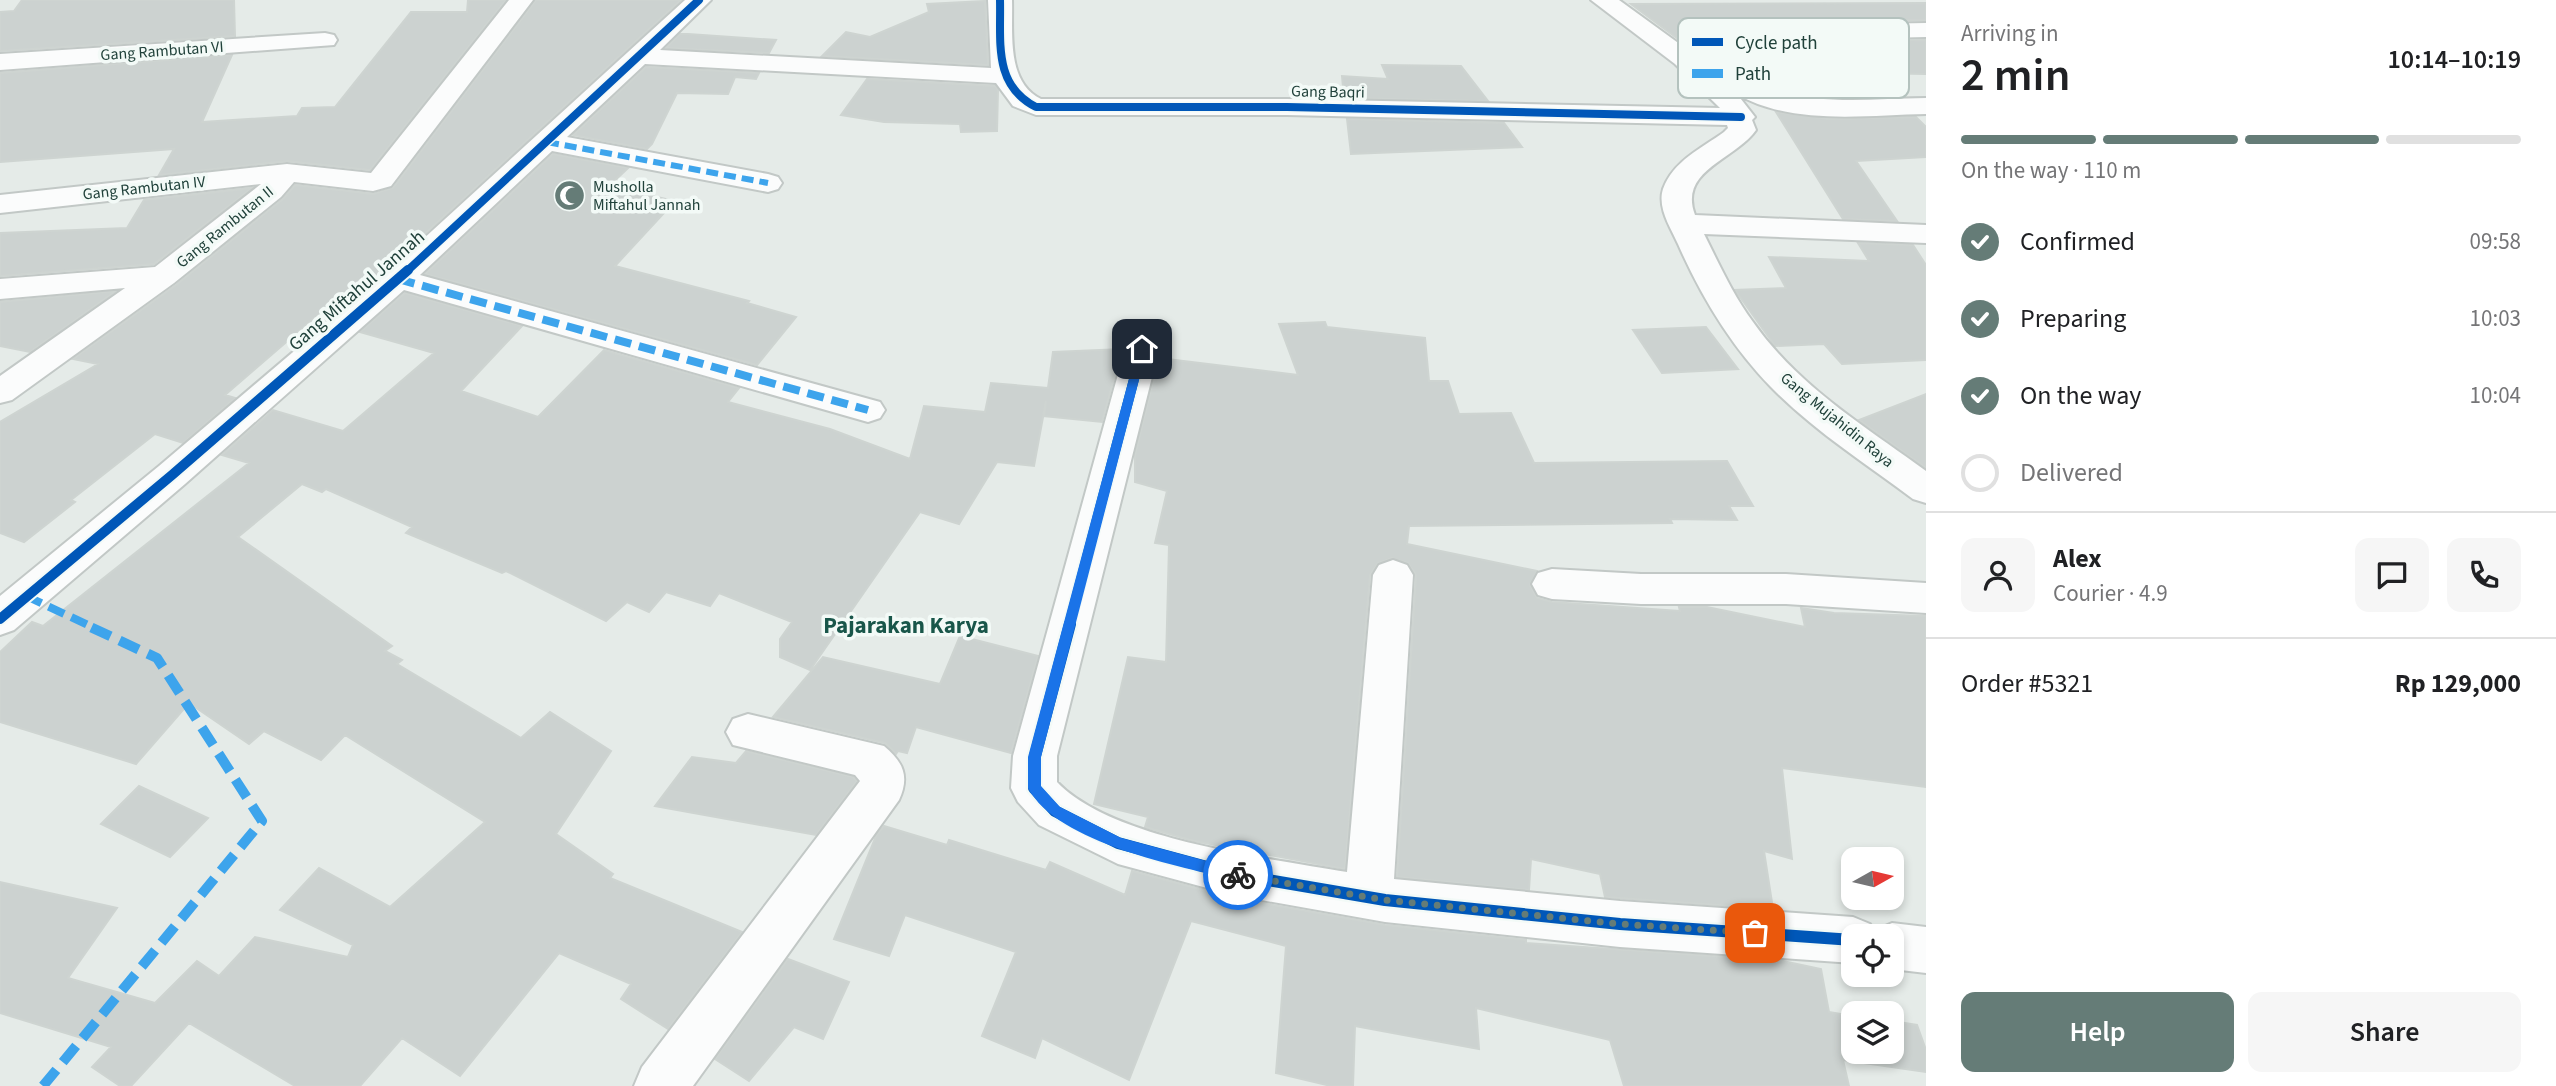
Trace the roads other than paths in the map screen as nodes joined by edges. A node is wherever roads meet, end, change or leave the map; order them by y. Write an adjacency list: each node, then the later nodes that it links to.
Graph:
1 (521, 0): 15 (street, Gang Rambutan II)
2 (699, 0): 7 (street, Gang Miftahul Jannah)
3 (1000, 0): 9 (street)
4 (1602, 0): 6 (street)
5 (325, 40): 8 (street, Gang Rambutan VI)
6 (1678, 55)
7 (638, 56): 9 (street); 14 (street, Gang Miftahul Jannah)
8 (0, 62)
9 (1004, 76): 13 (street, Gang Baqri)
10 (1727, 98): 13 (street)
11 (1768, 98): 12 (street)
12 (1926, 106)
13 (1741, 117): 18 (street, Gang Mujahidin Raya)
14 (547, 142): 16 (street); 21 (street, Gang Miftahul Jannah)
15 (288, 173): 17 (street, Gang Rambutan IV); 20 (street, Gang Rambutan II)
16 (768, 183)
17 (0, 204)
18 (1685, 225): 19 (street); 26 (street, Gang Mujahidin Raya)
19 (1926, 234)
20 (163, 276): 22 (street); 24 (street, Gang Rambutan II)
21 (398, 279): 25 (street); 30 (street, Gang Miftahul Jannah)
22 (0, 289)
23 (1142, 349): 32 (street)
24 (0, 392)
25 (868, 410)
26 (1926, 490)
27 (1392, 575): 32 (street)
28 (1552, 584): 29 (street)
29 (1926, 598)
30 (9, 600)
31 (748, 732): 36 (street)
32 (1369, 897): 33 (street)
33 (1841, 939)
34 (1904, 947): 35 (street)
35 (1926, 950)
36 (661, 1086)

